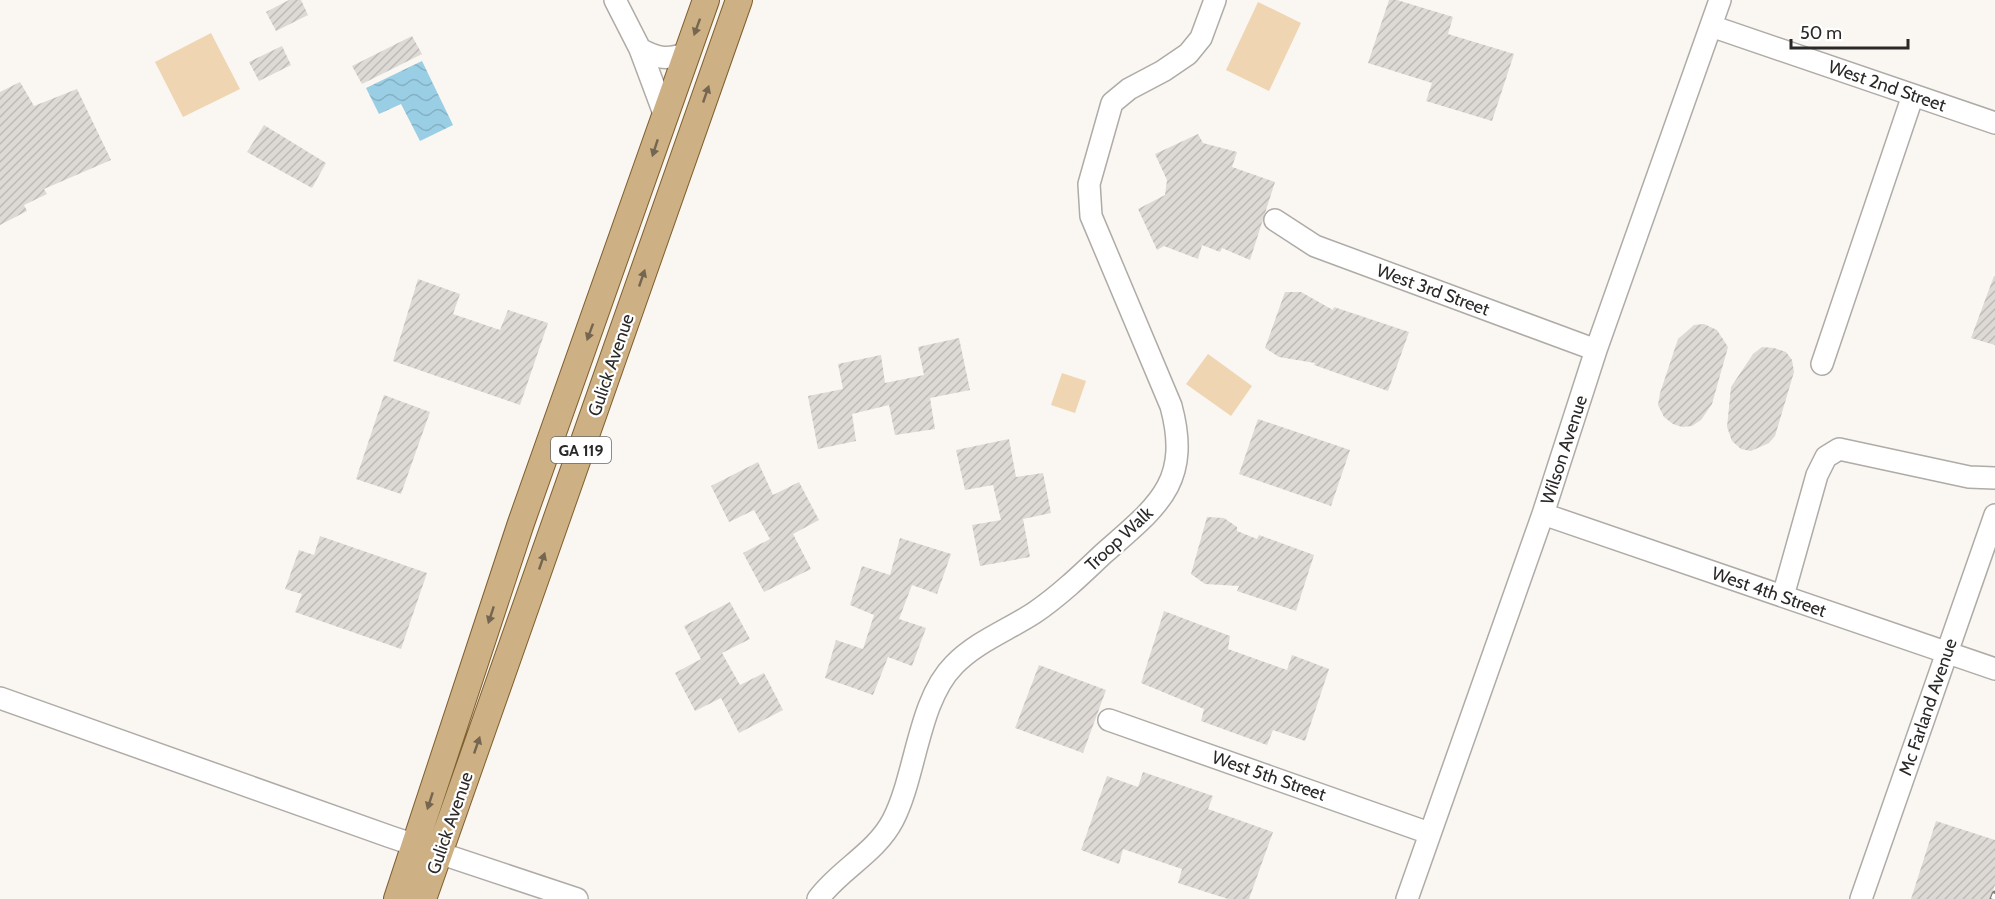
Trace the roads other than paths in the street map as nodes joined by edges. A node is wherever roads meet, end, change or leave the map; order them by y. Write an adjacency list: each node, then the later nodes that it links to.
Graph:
1 (615, 0): 7 (street)
2 (706, 0): 8 (main road, Gulick Avenue / GA 119, one-way to 8)
3 (739, 0): 24 (main road, Gulick Avenue / GA 119, one-way to 3)
4 (1215, 0): 28 (street, Troop Walk)
5 (1720, 0): 6 (street, Wilson Avenue)
6 (1711, 26): 9 (street, West 2nd Street); 13 (street, Wilson Avenue)
7 (640, 49): 8 (street); 10 (street)
8 (687, 53): 10 (main road, Gulick Avenue / GA 119)
9 (1913, 95): 11 (street, West 2nd Street); 14 (street)
10 (665, 116): 24 (main road, Gulick Avenue / GA 119, one-way to 24)
11 (1995, 123)
12 (1275, 220): 13 (street, West 3rd Street)
13 (1596, 350): 16 (street, Wilson Avenue)
14 (1822, 364)
15 (1995, 478): 18 (street)
16 (1543, 514): 18 (street, West 4th Street); 23 (street, Wilson Avenue)
17 (1995, 515): 19 (street, Mc Farland Avenue)
18 (1783, 596): 19 (street, West 4th Street)
19 (1946, 653): 20 (street, West 4th Street); 30 (street, Mc Farland Avenue)
20 (1995, 669)
21 (0, 698): 24 (street)
22 (1109, 720): 23 (street, West 5th Street)
23 (1429, 833): 29 (street, Wilson Avenue)
24 (428, 848): 25 (main road, Gulick Avenue / GA 119); 26 (main road, Gulick Avenue / GA 119); 27 (street)
25 (397, 899)
26 (423, 899)
27 (577, 899)
28 (818, 899)
29 (1407, 899)
30 (1862, 899)

